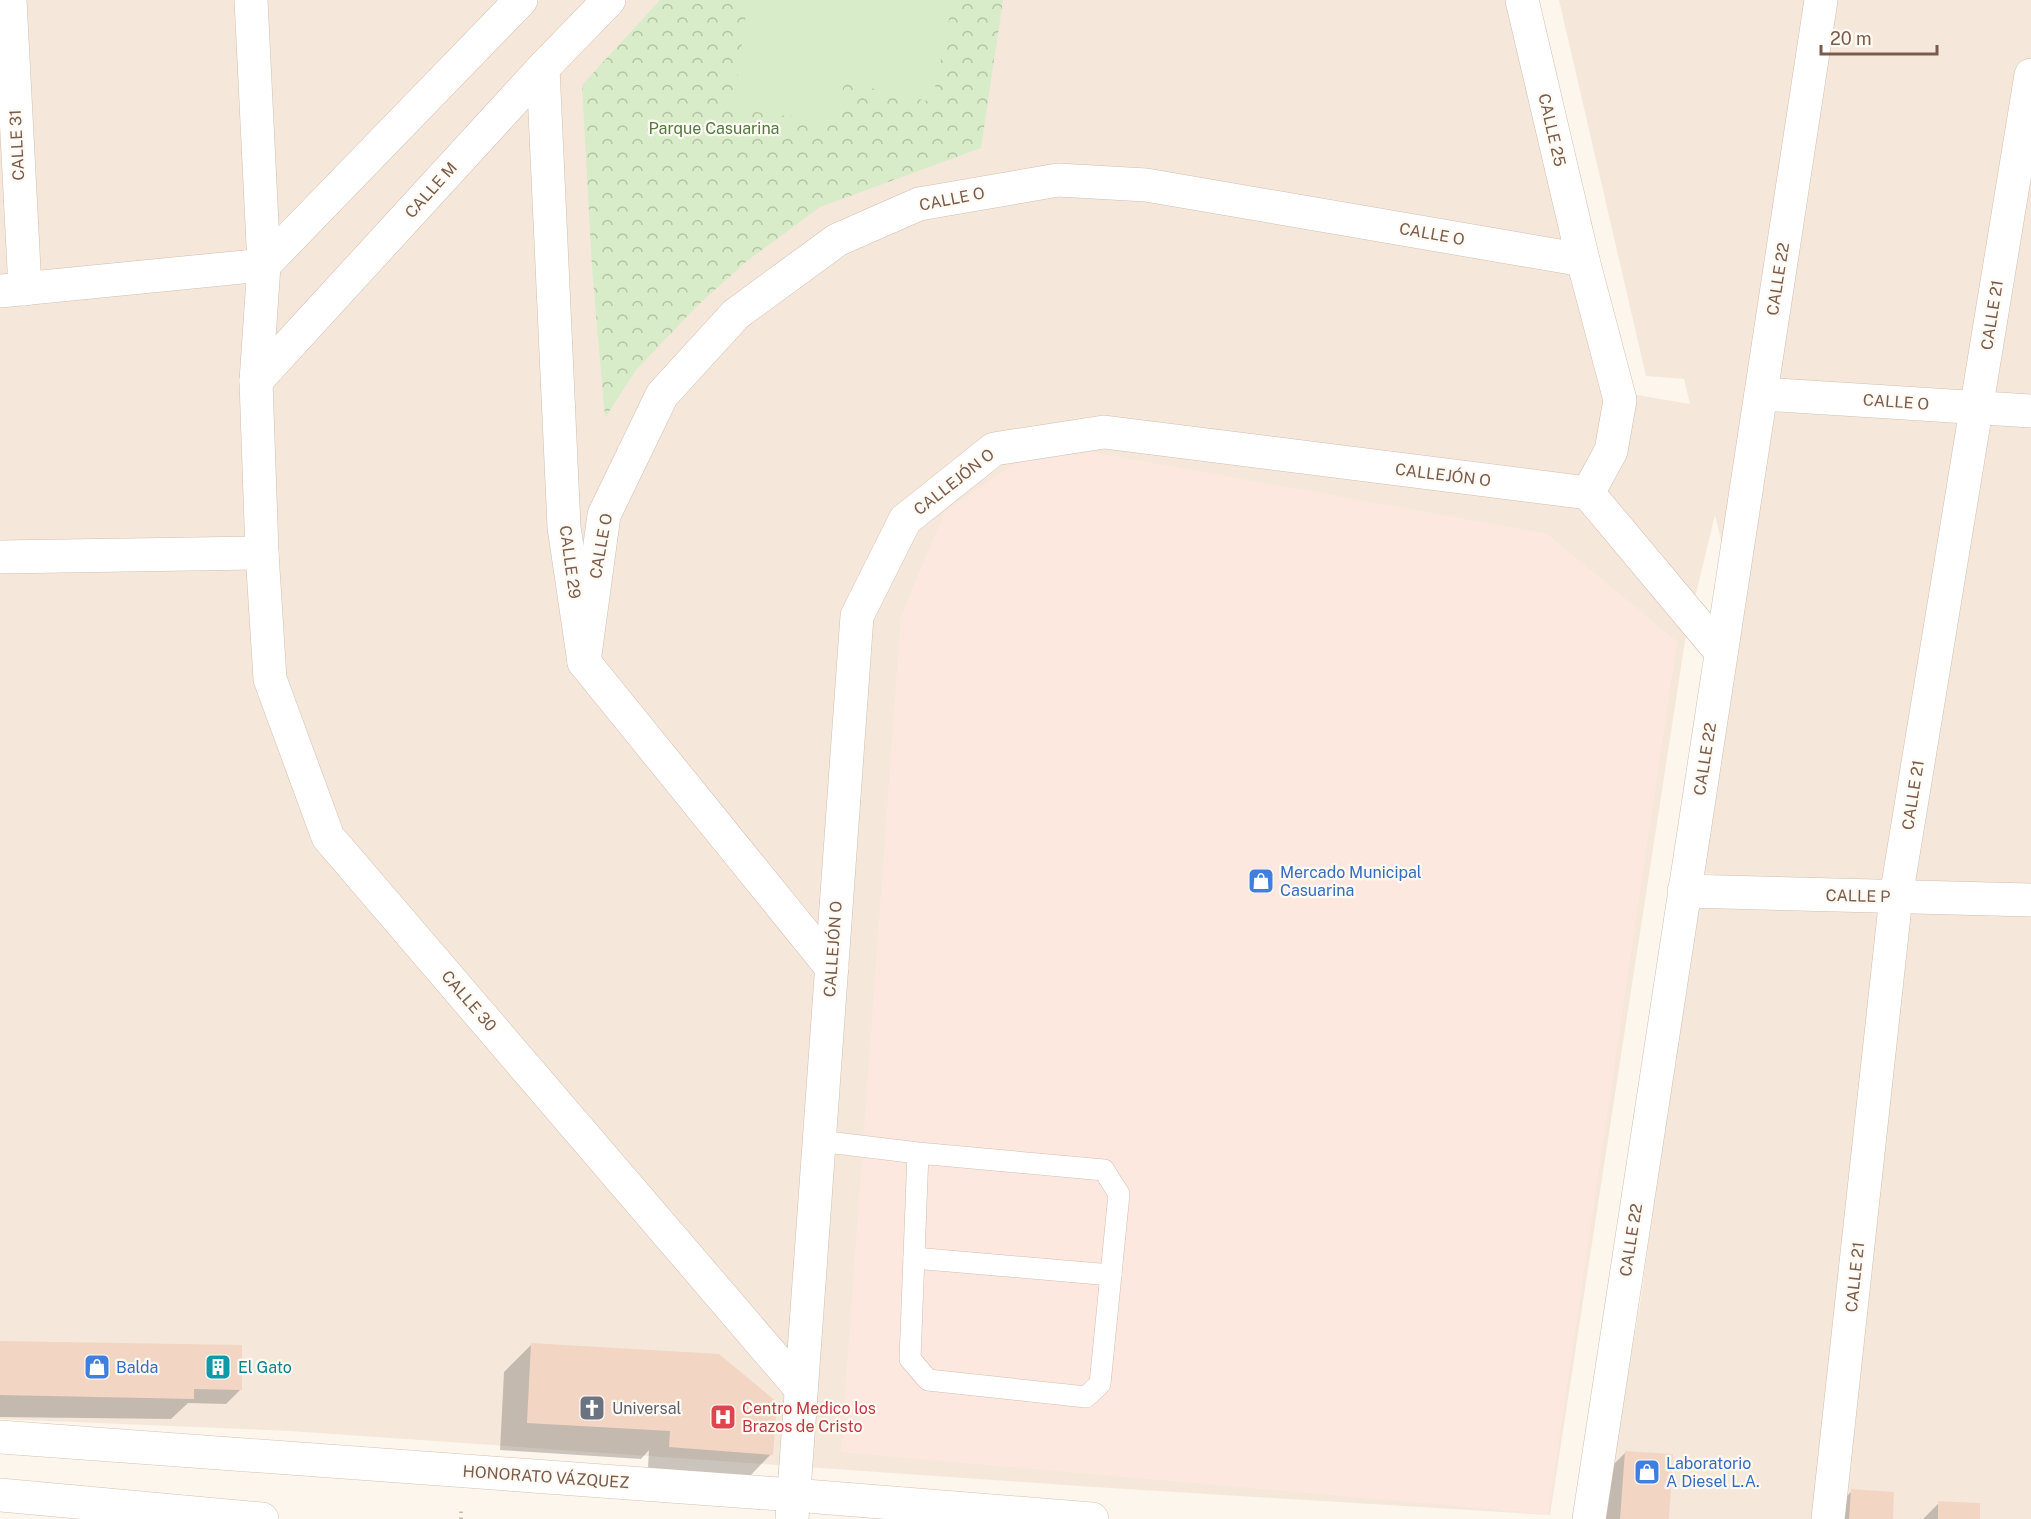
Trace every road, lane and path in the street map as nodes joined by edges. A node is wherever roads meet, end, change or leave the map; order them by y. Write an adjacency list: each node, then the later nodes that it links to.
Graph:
1 (10, 0): 11 (street, CALLE 31)
2 (251, 0): 10 (street, CALLE 30)
3 (521, 0): 10 (street)
4 (609, 0): 7 (street, CALLE M)
5 (1821, 0): 13 (street, CALLE 22)
6 (1518, 1): 9 (street, CALLE 25)
7 (543, 68): 12 (street, CALLE M); 20 (street, CALLE 29)
8 (2031, 75): 14 (street, CALLE 21)
9 (1583, 260): 16 (street); 20 (street, CALLE O)
10 (264, 265): 11 (street); 12 (street, CALLE 30)
11 (12, 290)
12 (256, 381): 17 (street, CALLE 30)
13 (1761, 394): 14 (street, CALLE O); 19 (street, CALLE 22)
14 (1977, 408): 15 (street, CALLE O); 22 (street, CALLE 21)
15 (2031, 411)
16 (1588, 493): 19 (street); 24 (street, CALLEJÓN O)
17 (262, 553): 18 (street); 29 (street, CALLE 30)
18 (0, 557)
19 (1721, 652): 21 (street, CALLE 22)
20 (584, 662): 24 (street)
21 (1684, 891): 22 (street, CALLE P); 36 (street, CALLE 22)
22 (1896, 897): 23 (street, CALLE P); 37 (street, CALLE 21)
23 (2031, 900)
24 (832, 968): 25 (street, CALLEJÓN O)
25 (819, 1141): 26 (lane); 29 (street, CALLEJÓN O)
26 (918, 1153): 27 (lane); 28 (lane)
27 (914, 1258): 28 (lane); 28 (lane)
28 (1111, 1275)
29 (801, 1389): 32 (street, CALLEJÓN O)
30 (0, 1437): 32 (street, HONORATO VÁZQUEZ)
31 (0, 1496): 33 (street)
32 (793, 1507): 35 (street, HONORATO VÁZQUEZ)
33 (200, 1516): 34 (street)
34 (262, 1519)
35 (1092, 1519)
36 (1589, 1519)
37 (1828, 1519)

